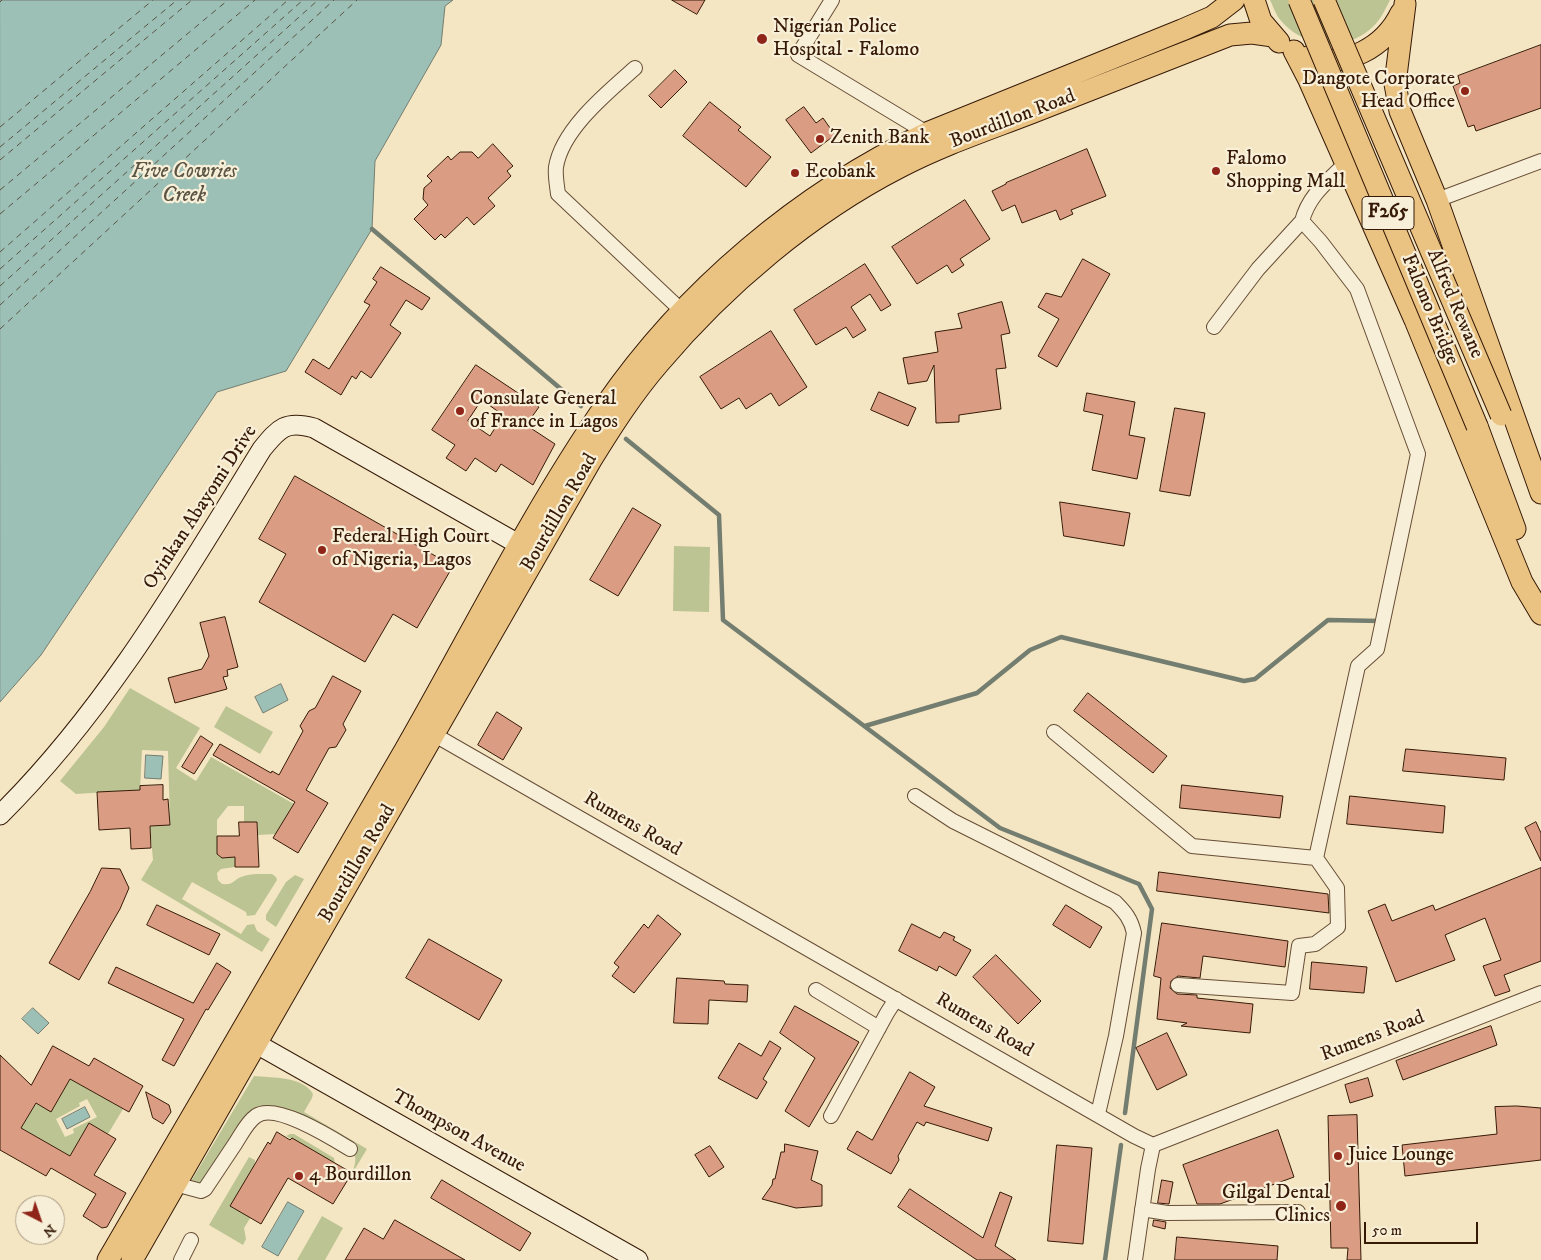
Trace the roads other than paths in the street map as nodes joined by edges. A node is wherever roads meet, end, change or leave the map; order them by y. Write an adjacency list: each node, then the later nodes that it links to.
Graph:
1 (832, 0): 10 (street)
2 (1234, 0): 10 (main road, Bourdillon Road)
3 (1254, 0): 7 (main road)
4 (1299, 0): 20 (main road, Falomo Bridge / F265, bridge)
5 (1324, 0): 18 (main road, Alfred Rewane / F265, bridge)
6 (1406, 2): 8 (main road); 13 (main road)
7 (1273, 36): 8 (main road); 10 (main road, Bourdillon Road)
8 (1294, 51): 12 (main road)
9 (635, 68): 15 (street)
10 (931, 142): 15 (main road, Bourdillon Road); 19 (main road, Bourdillon Road)
11 (1541, 161): 13 (street)
12 (1345, 164): 14 (street); 21 (main road)
13 (1437, 200): 17 (main road)
14 (1302, 222): 16 (street); 26 (street)
15 (682, 311): 19 (main road, Bourdillon Road)
16 (1214, 327)
17 (1541, 492)
18 (1541, 511)
19 (528, 548): 23 (main road, Bourdillon Road); 25 (street, Oyinkan Abayomi Drive); 41 (main road, Bourdillon Road)
20 (1541, 600)
21 (1541, 614)
22 (1054, 732): 26 (street)
23 (433, 734): 30 (street, Rumens Road); 32 (main road, Bourdillon Road)
24 (915, 796): 33 (street)
25 (0, 815)
26 (1316, 858): 27 (street)
27 (1178, 985)
28 (816, 990): 31 (street)
29 (1541, 993): 35 (street, Rumens Road)
30 (896, 999): 31 (street); 33 (street, Rumens Road)
31 (879, 1028): 34 (street)
32 (255, 1044): 37 (main road, Bourdillon Road); 44 (street, Thompson Avenue)
33 (1098, 1114): 35 (street, Rumens Road)
34 (831, 1116)
35 (1153, 1145): 38 (street)
36 (350, 1149): 37 (street)
37 (175, 1184): 42 (main road, Bourdillon Road)
38 (1142, 1209): 39 (street); 45 (street)
39 (1298, 1212)
40 (191, 1240): 43 (street)
41 (108, 1260)
42 (132, 1260)
43 (181, 1260)
44 (638, 1260)
45 (1135, 1260)

